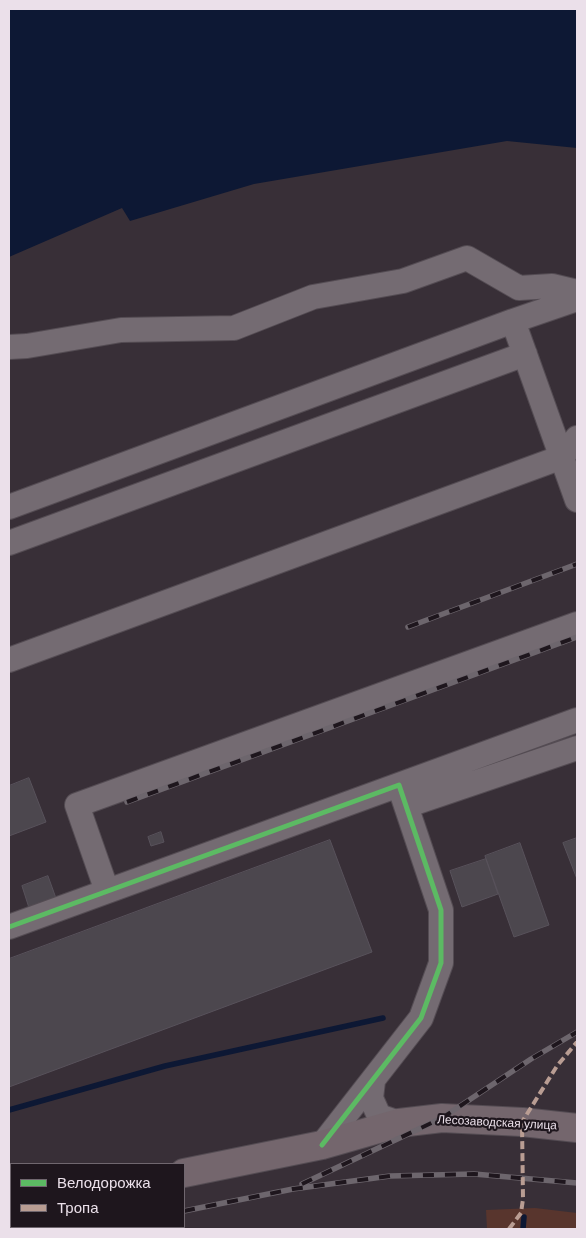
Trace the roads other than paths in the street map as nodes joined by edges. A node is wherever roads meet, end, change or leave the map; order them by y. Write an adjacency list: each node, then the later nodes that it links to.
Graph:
1 (577, 292): 4 (street)
2 (577, 298): 3 (street)
3 (513, 320): 5 (street); 9 (street)
4 (9, 347)
5 (525, 354): 7 (street); 10 (street)
6 (577, 438): 7 (street)
7 (562, 457): 8 (street); 12 (street)
8 (577, 500)
9 (9, 507)
10 (9, 543)
11 (577, 624): 16 (street)
12 (9, 660)
13 (577, 720): 15 (street)
14 (577, 748): 15 (street)
15 (403, 796): 16 (street); 18 (street)
16 (107, 891): 17 (street)
17 (9, 927)
18 (373, 1081): 19 (street); 21 (street)
19 (399, 1123): 20 (main road, Лесозаводская улица); 21 (main road, Лесозаводская улица)
20 (577, 1128)
21 (322, 1145): 22 (main road, Лесозаводская улица)
22 (185, 1173)

